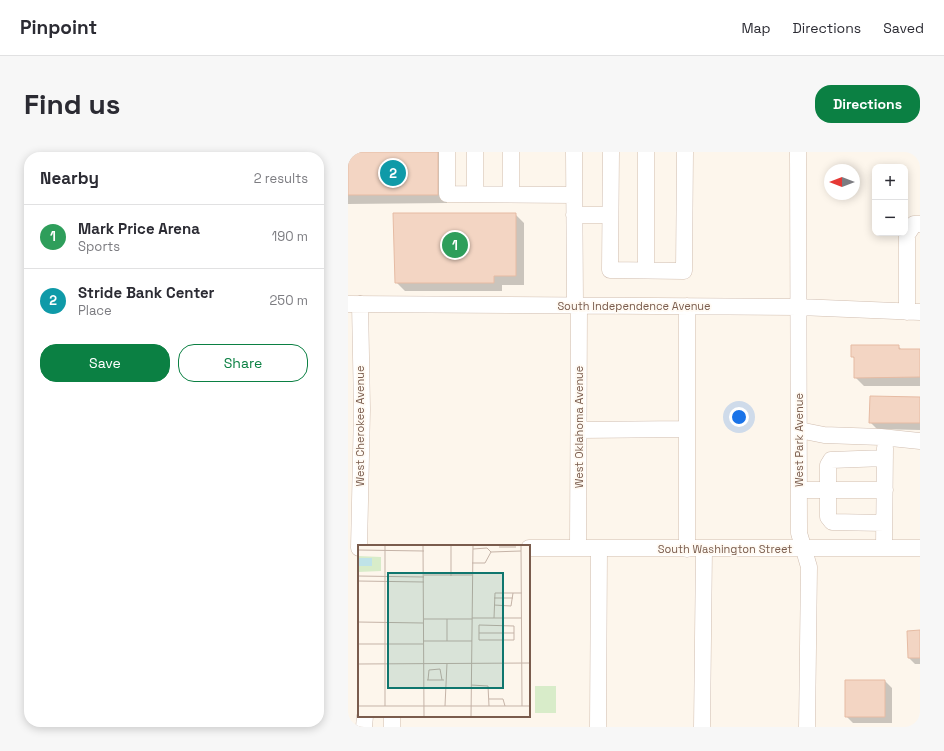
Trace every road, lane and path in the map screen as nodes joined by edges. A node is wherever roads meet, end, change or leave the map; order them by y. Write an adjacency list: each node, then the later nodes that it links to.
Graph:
1 (447, 152): 9 (street)
2 (475, 152): 9 (street)
3 (511, 152): 10 (street)
4 (574, 152): 11 (street, West Oklahoma Avenue)
5 (611, 152): 13 (street)
6 (646, 152): 15 (street)
7 (685, 152): 15 (street)
8 (798, 152): 19 (street, West Park Avenue)
9 (475, 194): 10 (street)
10 (511, 194): 11 (street)
11 (574, 194): 12 (street, West Oklahoma Avenue)
12 (574, 215): 13 (street); 17 (street, West Oklahoma Avenue)
13 (610, 215): 15 (street)
14 (920, 224): 20 (street)
15 (646, 270)
16 (354, 304): 17 (street, South Independence Avenue); 21 (street, West Cherokee Avenue)
17 (577, 305): 18 (street, South Independence Avenue); 23 (street, West Oklahoma Avenue)
18 (687, 306): 19 (street, South Independence Avenue); 22 (street)
19 (799, 307): 20 (street, South Independence Avenue); 24 (street, West Park Avenue)
20 (914, 312)
21 (355, 409): 32 (street, West Cherokee Avenue)
22 (687, 429): 23 (street); 38 (street)
23 (578, 430): 34 (street, West Oklahoma Avenue)
24 (799, 430): 25 (street); 28 (street, West Park Avenue)
25 (885, 437): 26 (street); 27 (street)
26 (920, 441)
27 (885, 458): 29 (street); 30 (street)
28 (799, 490): 29 (street); 40 (street, West Park Avenue)
29 (828, 490): 30 (street); 31 (street)
30 (885, 490): 31 (street)
31 (884, 523): 36 (street)
32 (359, 545)
33 (530, 548): 34 (street, South Washington Street)
34 (578, 548): 35 (street, South Washington Street)
35 (600, 548): 38 (street, South Washington Street); 43 (street)
36 (884, 548): 37 (street, South Washington Street); 40 (street, South Washington Street)
37 (920, 548)
38 (687, 549): 39 (street, South Washington Street)
39 (704, 549): 40 (street, South Washington Street); 44 (street)
40 (803, 549): 45 (street, West Park Avenue)
41 (365, 717): 42 (street)
42 (364, 727)
43 (598, 727)
44 (702, 727)
45 (807, 727)

